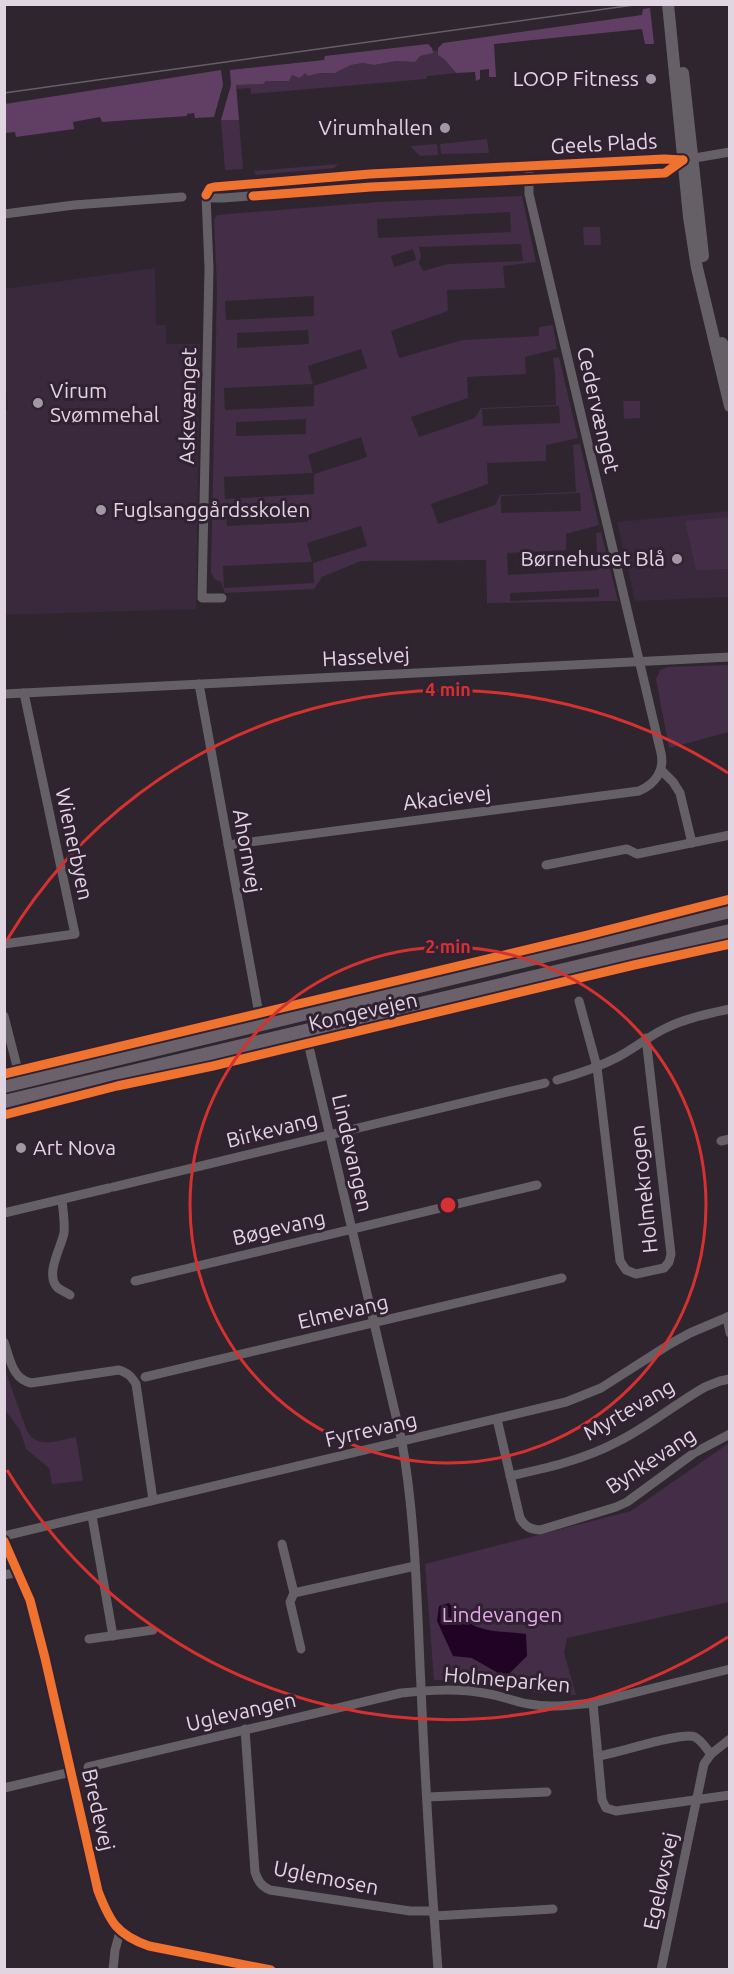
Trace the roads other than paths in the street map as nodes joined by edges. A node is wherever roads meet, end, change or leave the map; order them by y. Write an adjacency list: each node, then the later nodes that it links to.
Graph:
1 (668, 4): 4 (street)
2 (675, 4): 4 (street)
3 (729, 152): 4 (street)
4 (688, 159): 5 (street, Geels Plads); 6 (street, Geels Plads); 10 (street); 11 (street)
5 (529, 166): 6 (street, Cedervænget); 7 (street, Geels Plads)
6 (529, 180): 7 (street, Geels Plads); 14 (street, Cedervænget)
7 (206, 195): 12 (street, Askevænget)
8 (183, 197): 9 (street)
9 (4, 214)
10 (729, 367)
11 (729, 406)
12 (222, 598)
13 (729, 657): 14 (street, Hasselvej)
14 (639, 662): 15 (street, Hasselvej); 18 (street)
15 (199, 684): 16 (street, Hasselvej); 21 (street, Ahornvej)
16 (24, 693): 17 (street, Hasselvej); 25 (street, Wienerbyen)
17 (4, 694)
18 (661, 771): 20 (street); 21 (street, Akacievej)
19 (729, 835): 20 (street)
20 (692, 843): 22 (street)
21 (228, 845): 29 (street, Ahornvej)
22 (546, 864)
23 (729, 911): 29 (main road, Kongevejen)
24 (729, 931): 30 (main road, Kongevejen)
25 (4, 944)
26 (579, 1001): 32 (street, Holmekrogen)
27 (729, 1009): 31 (street)
28 (4, 1016): 34 (street)
29 (261, 1025): 34 (main road, Kongevejen)
30 (305, 1030): 37 (main road, Kongevejen); 38 (street, Lindevangen)
31 (646, 1038): 32 (street); 32 (street, Holmekrogen)
32 (597, 1067): 33 (street)
33 (557, 1080)
34 (21, 1082): 36 (main road, Kongevejen)
35 (545, 1083): 38 (street, Birkevang)
36 (4, 1086)
37 (4, 1102)
38 (330, 1135): 40 (street, Birkevang); 42 (street, Lindevangen)
39 (537, 1185): 42 (street, Bøgevang)
40 (62, 1200): 41 (street, Birkevang); 45 (street)
41 (4, 1213)
42 (352, 1229): 44 (street, Bøgevang); 47 (street, Lindevangen)
43 (562, 1278): 47 (street, Elmevang)
44 (135, 1281)
45 (70, 1295)
46 (728, 1317): 48 (street); 52 (street, Fyrrevang)
47 (374, 1323): 50 (street, Elmevang); 54 (street, Lindevangen)
48 (729, 1333)
49 (4, 1342): 56 (street)
50 (145, 1377)
51 (729, 1379): 55 (street, Myrtevang)
52 (497, 1419): 54 (street, Fyrrevang); 55 (street, Bynkevang)
53 (729, 1434): 55 (street, Bynkevang)
54 (402, 1442): 56 (street, Fyrrevang); 61 (street, Lindevangen)
55 (510, 1476)
56 (153, 1500): 57 (street, Fyrrevang)
57 (92, 1516): 58 (street, Fyrrevang); 66 (street)
58 (4, 1536)
59 (4, 1541): 62 (street, Bredevej)
60 (282, 1544): 64 (street)
61 (415, 1566): 64 (street); 70 (street, Lindevangen)
62 (19, 1572): 63 (street); 77 (street, Bredevej)
63 (4, 1575)
64 (294, 1593): 68 (street)
65 (153, 1630): 66 (street)
66 (113, 1636): 67 (street)
67 (89, 1639)
68 (301, 1649)
69 (729, 1669): 71 (street, Holmeparken)
70 (421, 1691): 71 (street, Holmeparken); 72 (street, Uglevangen); 81 (street, Lindevangen)
71 (593, 1703): 75 (street)
72 (245, 1729): 76 (street, Uglevangen); 84 (street, Uglemosen)
73 (729, 1739): 74 (street, Egeløvsvej)
74 (711, 1754): 75 (street); 82 (street, Egeløvsvej)
75 (598, 1756): 82 (street)
76 (88, 1767)
77 (71, 1772): 78 (street); 85 (street, Bredevej)
78 (4, 1788)
79 (546, 1792): 81 (street)
80 (729, 1796): 82 (street)
81 (427, 1797): 84 (street, Lindevangen)
82 (697, 1801): 89 (street, Egeløvsvej)
83 (552, 1909): 84 (street)
84 (434, 1914): 88 (street, Lindevangen)
85 (120, 1932): 86 (street); 87 (street)
86 (113, 1970)
87 (271, 1970)
88 (438, 1970)
89 (661, 1970)

